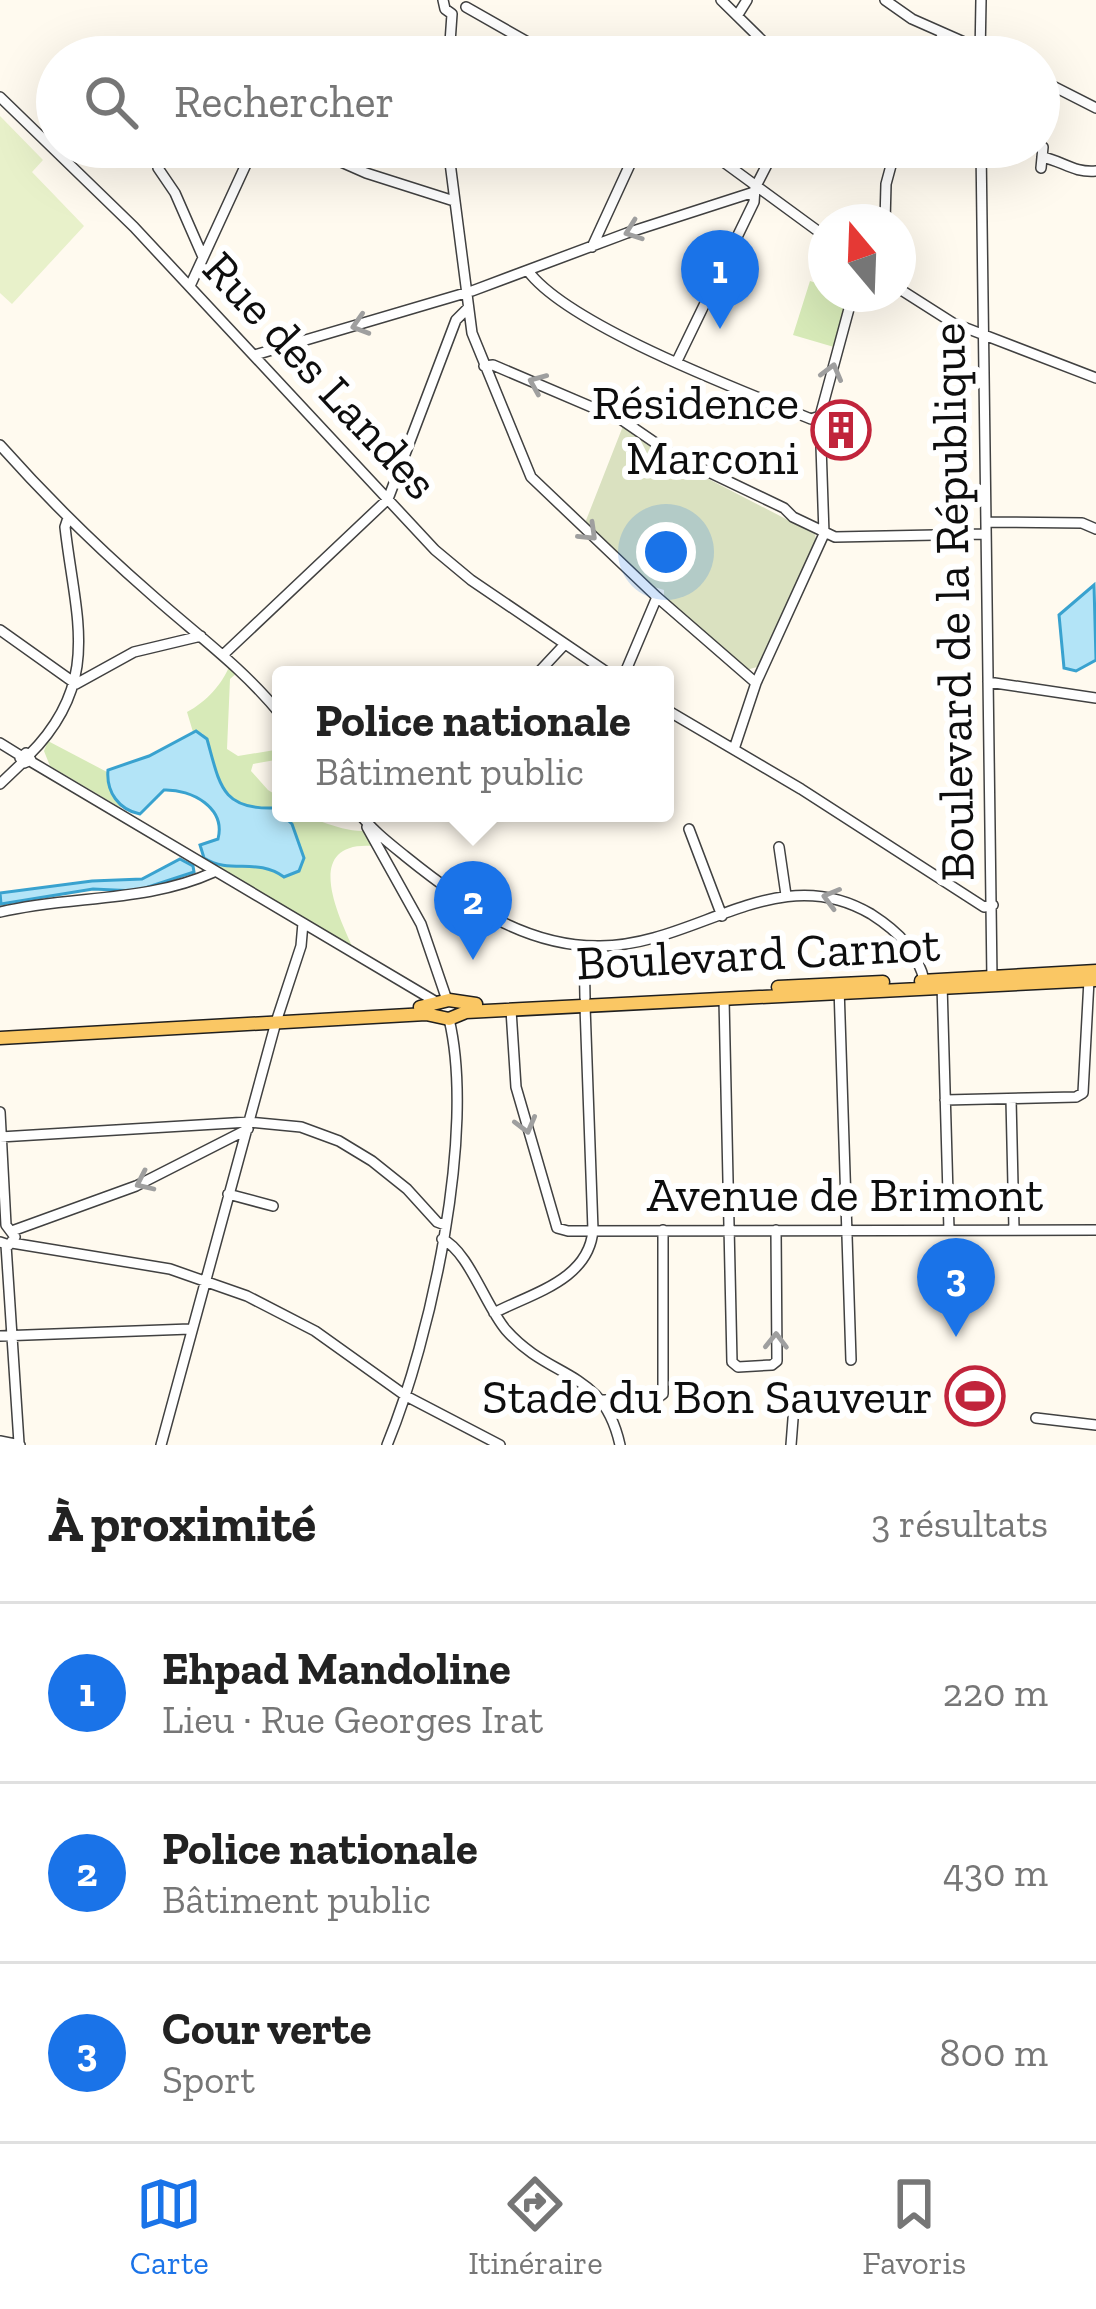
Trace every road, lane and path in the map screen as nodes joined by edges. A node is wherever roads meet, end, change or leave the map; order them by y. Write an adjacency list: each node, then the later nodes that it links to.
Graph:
1 (429, 0): 6 (street)
2 (721, 0): 9 (street)
3 (747, 0): 9 (street)
4 (885, 0): 10 (street)
5 (981, 0): 16 (street)
6 (443, 2): 8 (street)
7 (466, 3): 8 (street); 12 (street)
8 (452, 14): 11 (street)
9 (737, 16): 13 (street)
10 (943, 33): 14 (street); 15 (street)
11 (450, 36)
12 (519, 36)
13 (757, 36)
14 (942, 36)
15 (949, 36)
16 (980, 36)
17 (1060, 90): 19 (street)
18 (0, 98): 20 (street, Rue des Landes)
19 (1096, 108)
20 (36, 134)
21 (1060, 163): 32 (street)
22 (71, 168): 40 (street, Rue des Landes)
23 (158, 168): 38 (street)
24 (244, 168): 38 (street)
25 (355, 168): 34 (street)
26 (450, 168): 34 (street)
27 (628, 168): 37 (street)
28 (730, 168): 33 (street)
29 (765, 168): 33 (street)
30 (890, 168): 35 (street)
31 (981, 168): 45 (street, Boulevard de la République)
32 (1096, 171)
33 (755, 188): 36 (street); 37 (street, one-way to 37); 47 (street)
34 (454, 201): 41 (street)
35 (885, 204)
36 (808, 225)
37 (592, 247): 39 (street)
38 (203, 257): 40 (street)
39 (528, 271): 41 (street); 47 (street)
40 (190, 286): 46 (street, Rue des Landes)
41 (465, 292): 43 (street); 46 (street, one-way to 46)
42 (916, 299): 45 (street)
43 (467, 309): 48 (street); 53 (street)
44 (848, 312): 50 (street, one-way to 44)
45 (984, 335): 49 (street); 55 (street, Boulevard de la République)
46 (255, 355): 53 (street, Rue des Landes)
47 (677, 361): 50 (street)
48 (484, 366): 57 (street, one-way to 48); 58 (street, one-way to 58)
49 (1096, 378)
50 (820, 416): 57 (street)
51 (0, 446): 52 (street)
52 (5, 459): 54 (street)
53 (388, 499): 61 (street, Rue des Landes); 62 (street)
54 (68, 518): 60 (street); 68 (street)
55 (986, 528): 56 (street); 57 (street); 67 (street, Boulevard de la République)
56 (1096, 529)
57 (824, 535): 66 (street)
58 (657, 597): 65 (street); 66 (street)
59 (0, 630): 68 (street)
60 (201, 636): 62 (street); 68 (street)
61 (565, 644): 63 (street); 64 (street, Rue des Landes)
62 (224, 654): 70 (street)
63 (544, 666)
64 (597, 666)
65 (628, 666)
66 (756, 682): 73 (street)
67 (988, 682): 69 (street); 82 (street, Boulevard de la République)
68 (76, 685): 74 (street)
69 (1096, 698)
70 (272, 704)
71 (674, 716): 73 (street)
72 (0, 743): 74 (street)
73 (734, 749): 82 (street)
74 (26, 759): 75 (street); 80 (street)
75 (0, 784)
76 (366, 822): 79 (street)
77 (689, 829): 84 (street)
78 (779, 847): 81 (street)
79 (387, 849): 86 (street); 94 (street)
80 (214, 872): 83 (street); 85 (street)
81 (786, 895): 84 (street); 90 (street, one-way to 81)
82 (993, 905): 88 (street, Boulevard de la République)
83 (0, 912)
84 (722, 916): 86 (street)
85 (303, 923): 94 (street); 96 (street)
86 (584, 946): 93 (street)
87 (1092, 976): 88 (main road, Boulevard Carnot); 98 (street)
88 (992, 980): 89 (main road, Boulevard Carnot); 89 (main road)
89 (942, 983): 90 (main road, Boulevard Carnot); 99 (street)
90 (925, 984): 91 (main road, Boulevard Carnot)
91 (839, 987): 92 (main road, Boulevard Carnot); 111 (street)
92 (724, 996): 93 (main road, Boulevard Carnot); 109 (street)
93 (585, 1002): 94 (main road, Boulevard Carnot); 95 (main road, Boulevard Carnot); 107 (street)
94 (448, 1009): 95 (main road, Boulevard Carnot); 96 (main road, Boulevard Carnot); 105 (street)
95 (511, 1010): 107 (street, one-way to 107)
96 (277, 1018): 97 (main road, Boulevard Carnot); 101 (street)
97 (0, 1035)
98 (1010, 1099): 99 (street); 106 (street)
99 (945, 1100): 112 (street)
100 (0, 1112): 102 (street)
101 (249, 1126): 102 (street); 103 (street); 105 (street); 114 (street, one-way to 114)
102 (1, 1137): 114 (street)
103 (228, 1194): 104 (street); 116 (street)
104 (273, 1206)
105 (445, 1225): 115 (street)
106 (1014, 1229): 112 (street, Avenue de Brimont); 113 (street, Avenue de Brimont)
107 (593, 1230): 108 (street, Avenue de Brimont); 117 (street)
108 (663, 1230): 109 (street, Avenue de Brimont); 122 (street)
109 (731, 1230): 110 (street, Avenue de Brimont); 110 (street, one-way to 110)
110 (776, 1230): 111 (street, Avenue de Brimont)
111 (847, 1230): 112 (street, Avenue de Brimont); 120 (street)
112 (949, 1230)
113 (1096, 1230)
114 (4, 1237): 116 (street); 119 (street)
115 (442, 1240): 117 (street); 121 (street)
116 (204, 1280): 118 (street); 121 (street)
117 (494, 1313): 122 (street)
118 (190, 1329): 119 (street); 129 (street)
119 (6, 1336): 127 (street)
120 (850, 1360)
121 (406, 1396): 128 (street); 130 (street)
122 (603, 1400): 131 (street)
123 (794, 1406): 132 (street)
124 (1036, 1418): 125 (street)
125 (1096, 1425)
126 (0, 1441): 127 (street)
127 (19, 1444)
128 (387, 1444)
129 (161, 1445)
130 (500, 1445)
131 (620, 1445)
132 (790, 1445)

